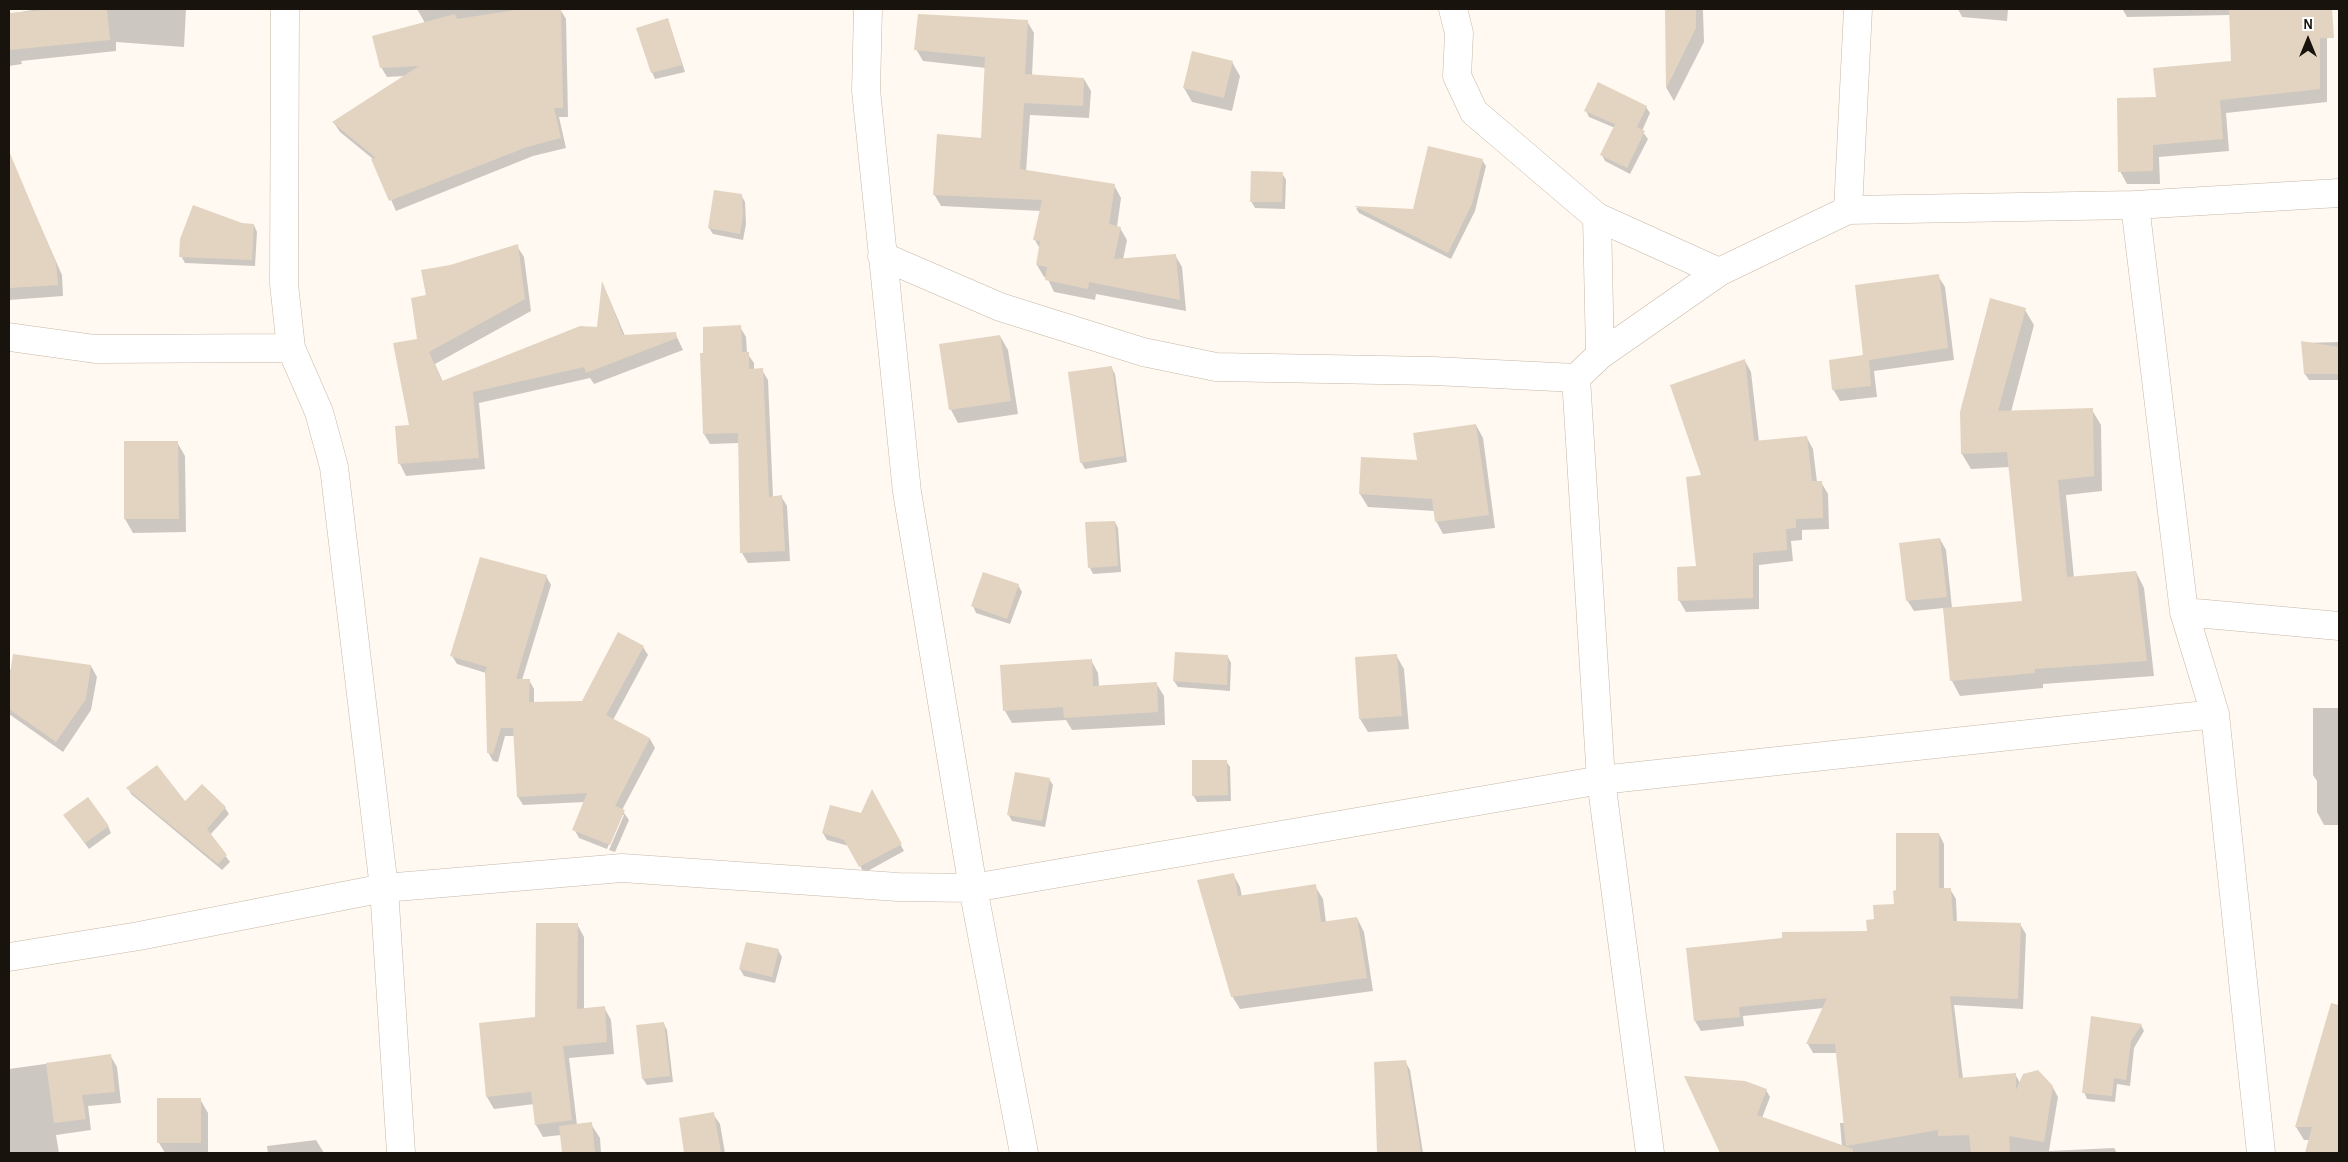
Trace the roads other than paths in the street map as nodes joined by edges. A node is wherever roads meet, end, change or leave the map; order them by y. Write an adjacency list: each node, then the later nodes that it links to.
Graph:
1 (285, 9): 12 (street)
2 (868, 9): 9 (street)
3 (1453, 9): 8 (street)
4 (1858, 9): 7 (street)
5 (2339, 193): 6 (street)
6 (2135, 205): 7 (street); 15 (street)
7 (1848, 210): 10 (street)
8 (1597, 217): 10 (street); 13 (street)
9 (882, 256): 14 (street); 20 (street)
10 (1719, 272): 13 (street)
11 (9, 337): 12 (street)
12 (291, 348): 19 (street)
13 (1600, 355): 14 (street)
14 (1576, 378): 18 (street)
15 (2184, 612): 16 (street); 17 (street)
16 (2339, 626)
17 (2215, 714): 18 (street); 25 (street)
18 (1601, 780): 20 (street); 24 (street)
19 (384, 888): 20 (street); 21 (street); 22 (street)
20 (973, 888): 23 (street)
21 (9, 956)
22 (401, 1153)
23 (1024, 1153)
24 (1650, 1153)
25 (2261, 1153)

